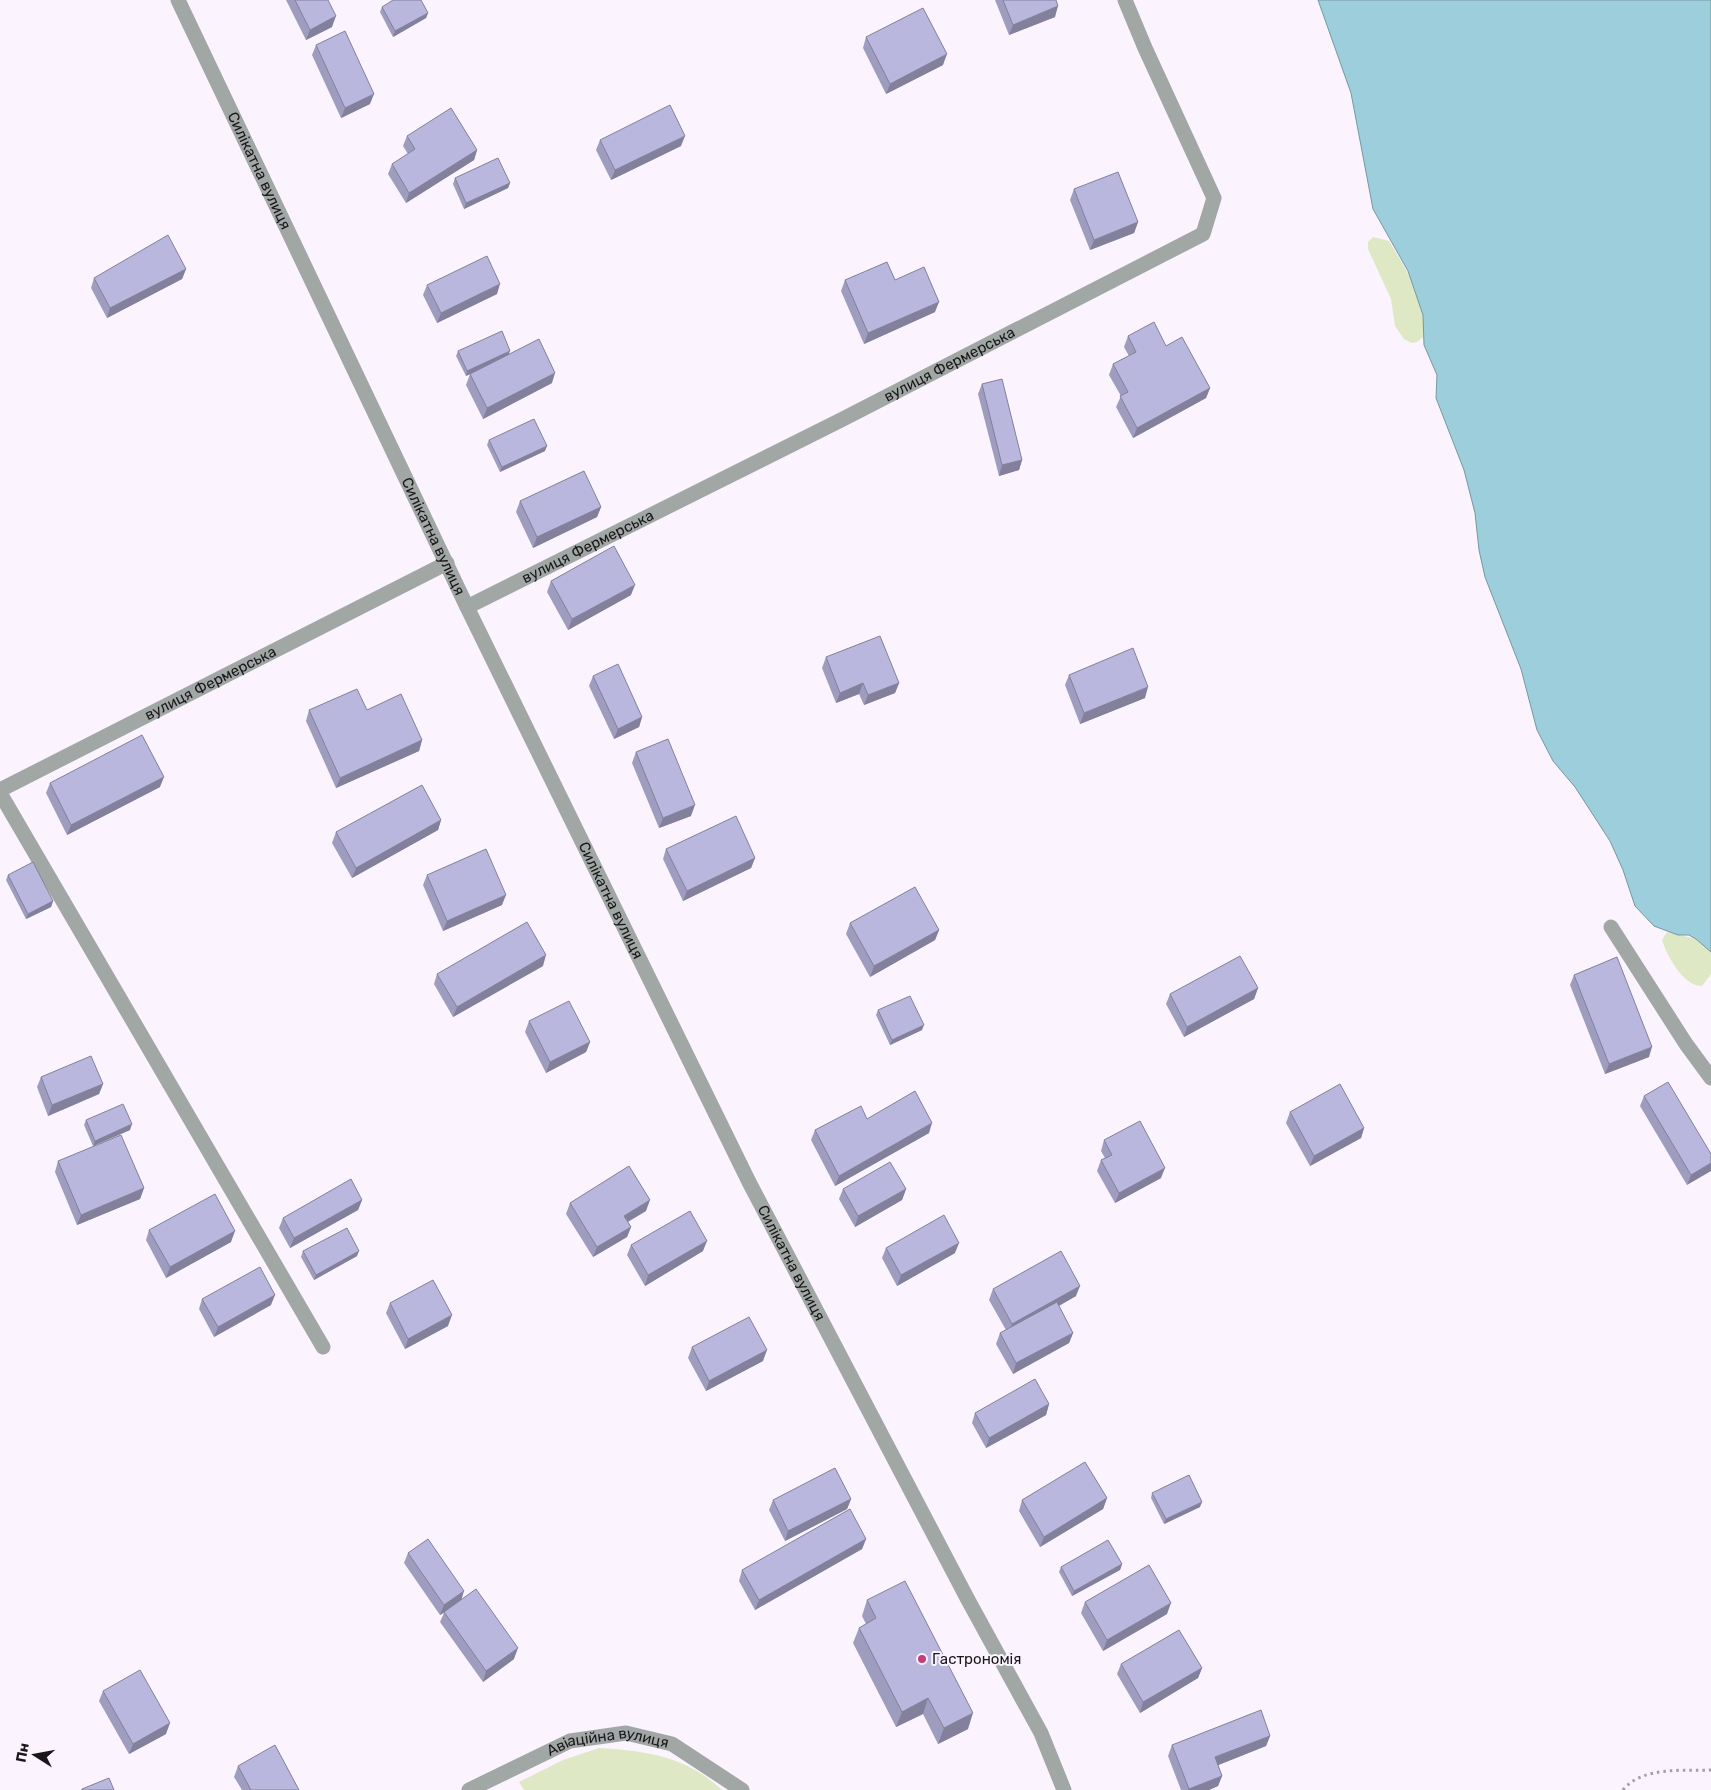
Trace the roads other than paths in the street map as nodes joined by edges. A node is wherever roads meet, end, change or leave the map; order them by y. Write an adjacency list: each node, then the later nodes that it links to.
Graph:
1 (178, 0): 3 (street, Силікатна вулиця)
2 (1125, 0): 4 (street, вулиця Фермерська)
3 (448, 563): 4 (street, Силікатна вулиця); 5 (street, вулиця Фермерська)
4 (467, 607): 11 (street, Силікатна вулиця)
5 (0, 791): 8 (street)
6 (1611, 927): 7 (street)
7 (1711, 1078)
8 (323, 1347)
9 (469, 1790): 10 (street, Авіаційна вулиця)
10 (742, 1790)
11 (1064, 1790)

